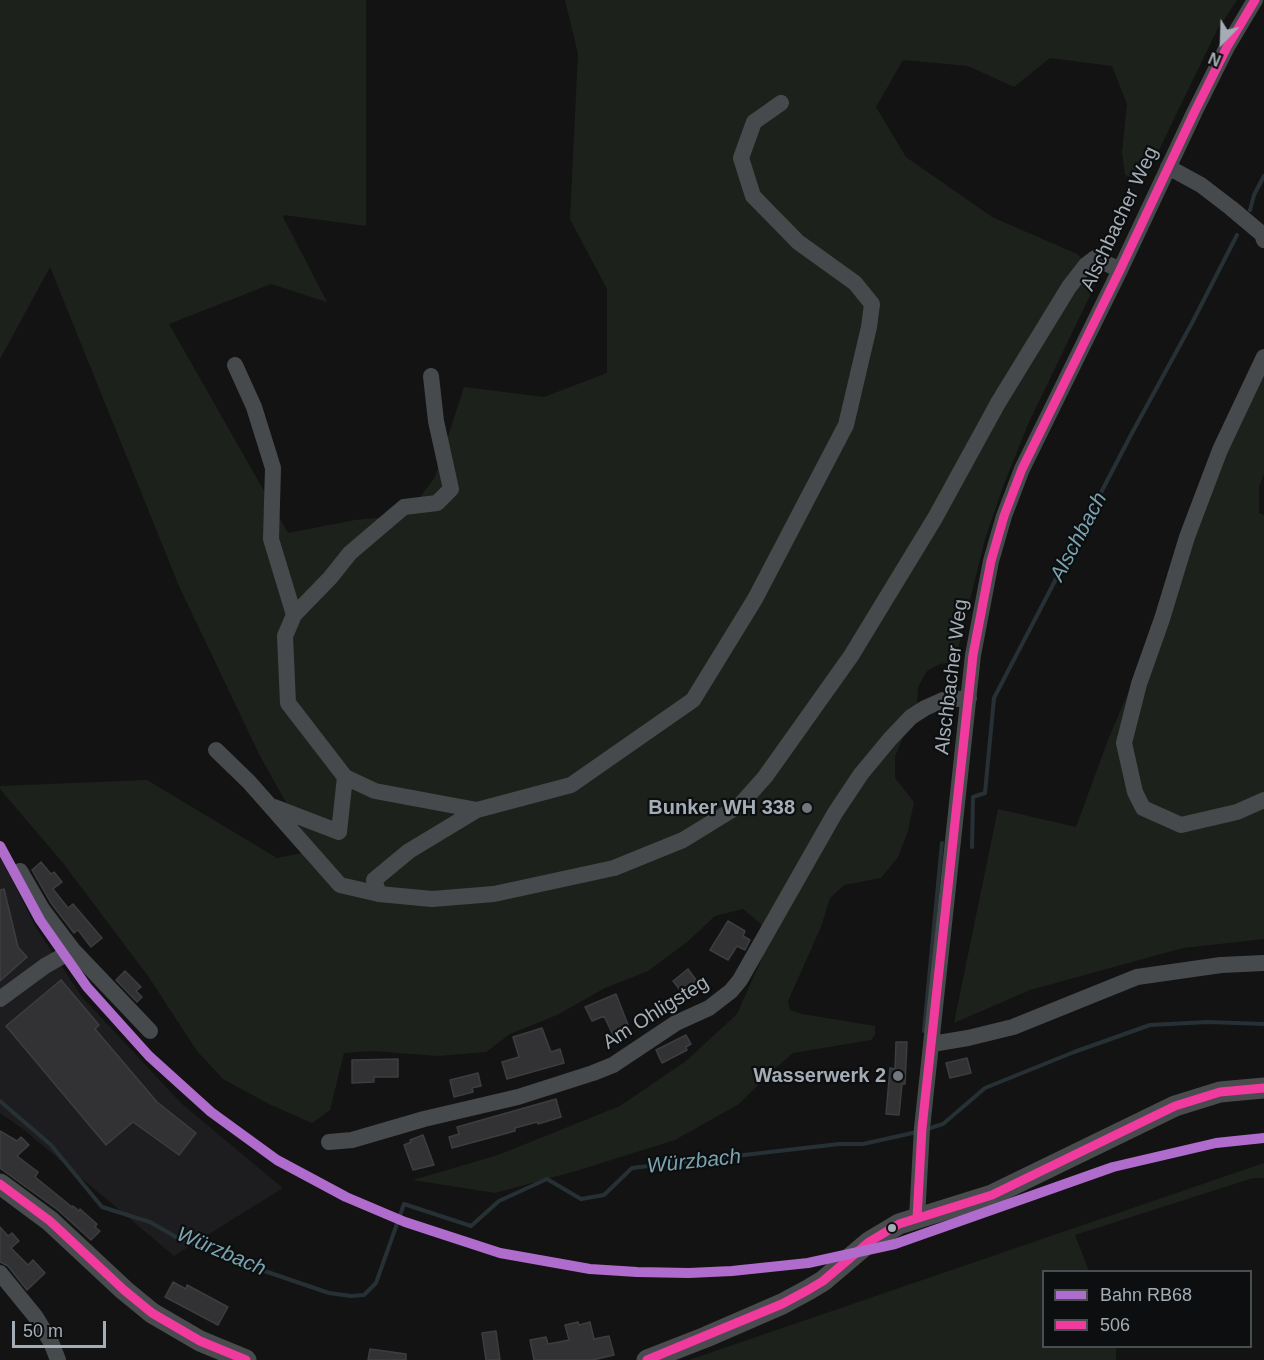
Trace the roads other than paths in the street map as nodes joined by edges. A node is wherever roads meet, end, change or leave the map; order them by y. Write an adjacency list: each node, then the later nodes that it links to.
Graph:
1 (1254, 0): 3 (street, Alschbacher Weg)
2 (781, 103): 15 (street)
3 (1168, 167): 4 (street); 5 (street, Alschbacher Weg)
4 (1264, 240)
5 (1120, 270): 10 (street, Alschbacher Weg); 17 (street)
6 (1264, 357): 13 (street)
7 (235, 365): 9 (street)
8 (431, 376): 9 (street)
9 (294, 615): 12 (street)
10 (969, 698): 22 (street, Alschbacher Weg); 24 (street, Am Ohligsteg)
11 (216, 750): 14 (street)
12 (345, 777): 14 (street); 15 (street)
13 (1264, 800)
14 (270, 806): 17 (street)
15 (477, 810): 17 (street)
16 (20, 871): 18 (street)
17 (379, 894)
18 (73, 950): 20 (street); 21 (street)
19 (1264, 963): 22 (street)
20 (0, 999)
21 (150, 1031)
22 (932, 1044): 26 (street, Alschbacher Weg)
23 (1264, 1088): 26 (main road)
24 (329, 1142)
25 (0, 1184): 29 (main road)
26 (917, 1218): 30 (main road)
27 (0, 1273): 28 (street)
28 (58, 1360)
29 (246, 1360)
30 (647, 1360)

